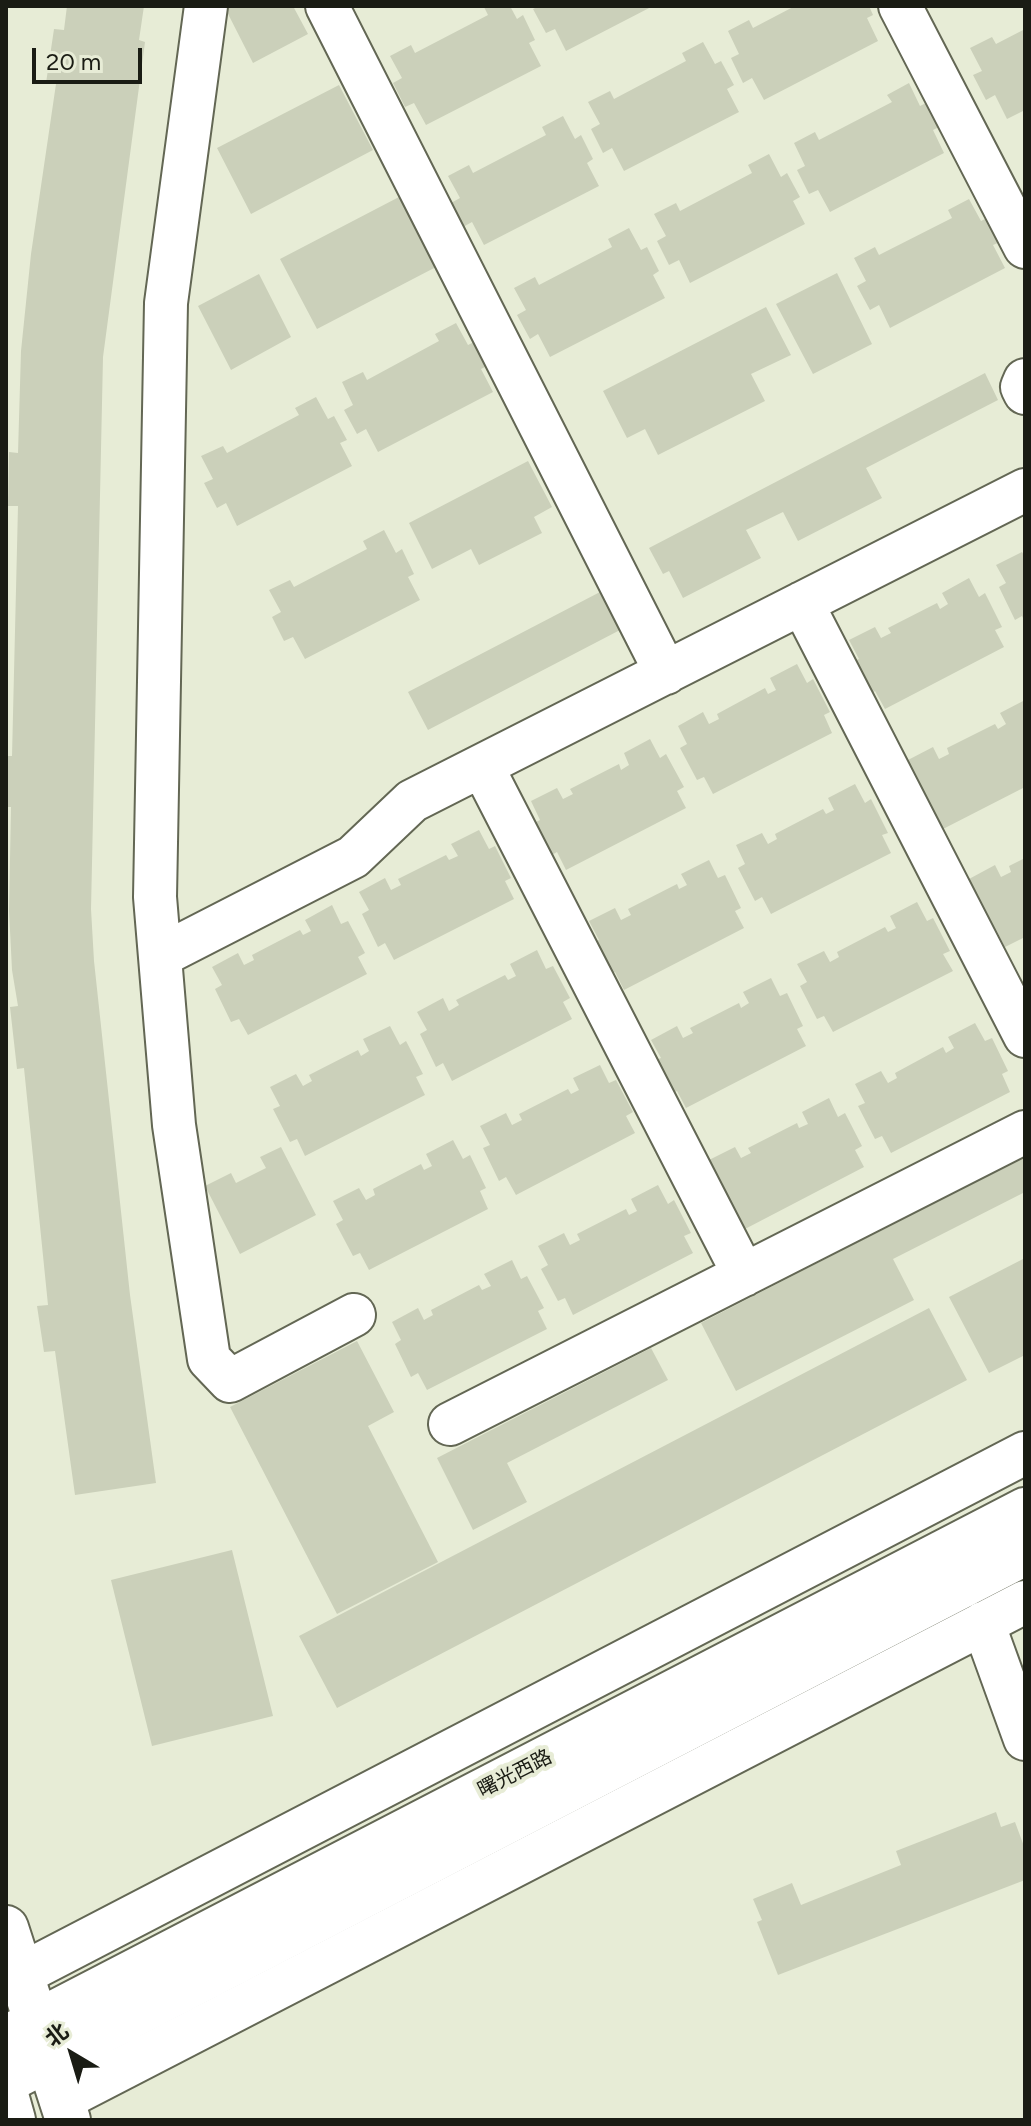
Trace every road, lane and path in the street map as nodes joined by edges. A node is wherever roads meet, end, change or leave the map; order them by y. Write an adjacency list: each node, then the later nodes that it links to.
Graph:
1 (206, 6): 11 (street)
2 (327, 6): 9 (street)
3 (900, 6): 4 (street)
4 (1025, 247)
5 (1025, 380): 6 (street)
6 (1025, 393)
7 (1025, 490): 8 (street)
8 (802, 603): 9 (street); 12 (street)
9 (666, 673): 10 (street)
10 (482, 766): 11 (street); 14 (street)
11 (160, 956): 15 (street)
12 (1025, 1036)
13 (1025, 1132): 14 (street)
14 (744, 1275): 16 (street)
15 (354, 1315)
16 (450, 1424)
17 (1025, 1453): 24 (street)
18 (1025, 1510): 25 (main road, 曙光西路)
19 (1025, 1553): 25 (main road, 曙光西路)
20 (1025, 1602): 21 (street)
21 (983, 1623): 22 (street); 25 (street)
22 (1025, 1739)
23 (6, 1928): 24 (main road)
24 (20, 1975): 25 (main road)
25 (44, 2068): 26 (main road, 曙光西路)
26 (6, 2081)
27 (6, 2095): 28 (main road)
28 (13, 2120)

